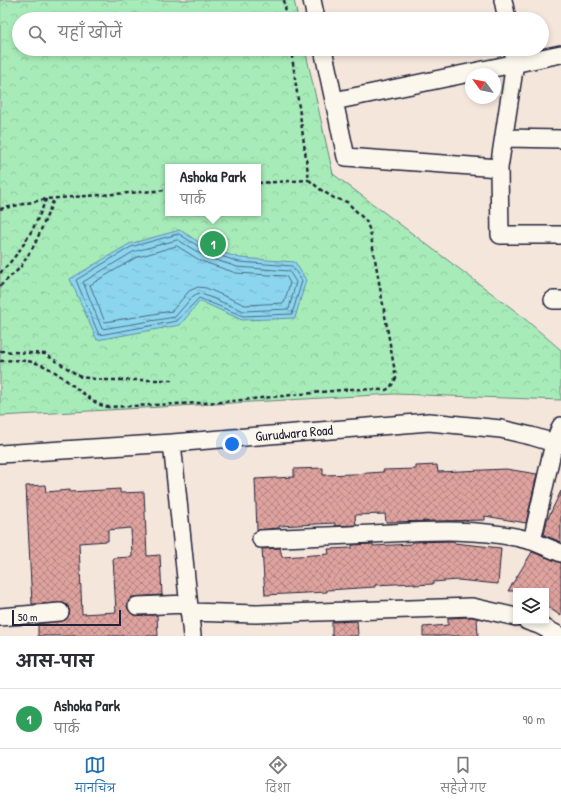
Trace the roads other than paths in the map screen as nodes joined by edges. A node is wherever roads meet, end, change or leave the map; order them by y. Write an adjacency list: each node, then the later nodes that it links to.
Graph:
1 (312, 0): 3 (street)
2 (503, 0): 4 (street)
3 (315, 12)
4 (506, 12)
5 (561, 54): 6 (street)
6 (549, 55)
7 (324, 56): 9 (street)
8 (514, 56): 9 (street); 10 (street)
9 (334, 101): 12 (street)
10 (504, 138): 11 (street); 12 (street)
11 (561, 139)
12 (499, 168): 13 (street)
13 (561, 235)
14 (561, 426): 16 (street)
15 (172, 443): 16 (street, Gurudwara Road); 17 (street, Gurudwara Road); 22 (street)
16 (558, 444): 19 (street)
17 (0, 454)
18 (261, 539): 19 (street)
19 (532, 541): 20 (street)
20 (561, 554)
21 (137, 606): 22 (street)
22 (189, 608): 24 (street); 27 (street)
23 (60, 612): 25 (street)
24 (513, 616)
25 (0, 617)
26 (536, 624): 28 (street)
27 (192, 636)
28 (560, 636)

